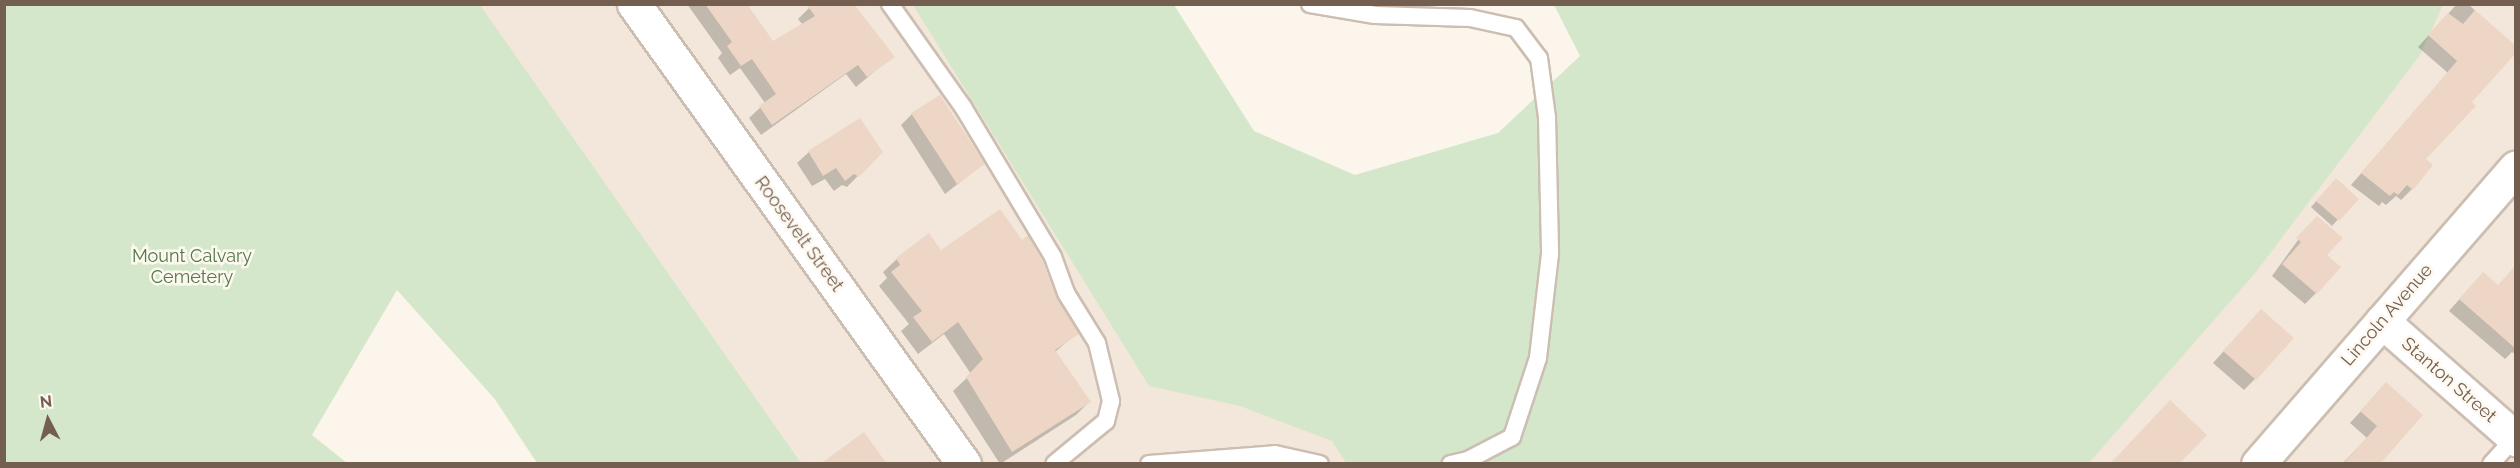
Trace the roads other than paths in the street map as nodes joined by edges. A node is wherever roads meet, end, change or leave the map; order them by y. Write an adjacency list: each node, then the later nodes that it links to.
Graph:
1 (634, 4): 7 (street, Roosevelt Street)
2 (890, 4): 8 (lane)
3 (1310, 4): 11 (lane)
4 (2516, 167): 5 (street, Lincoln Avenue)
5 (2382, 321): 6 (street, Stanton Street); 12 (street, Lincoln Avenue)
6 (2515, 438): 13 (lane)
7 (964, 464)
8 (1054, 464)
9 (1149, 464): 10 (lane)
10 (1320, 464)
11 (1450, 464)
12 (2258, 464)
13 (2492, 464)

